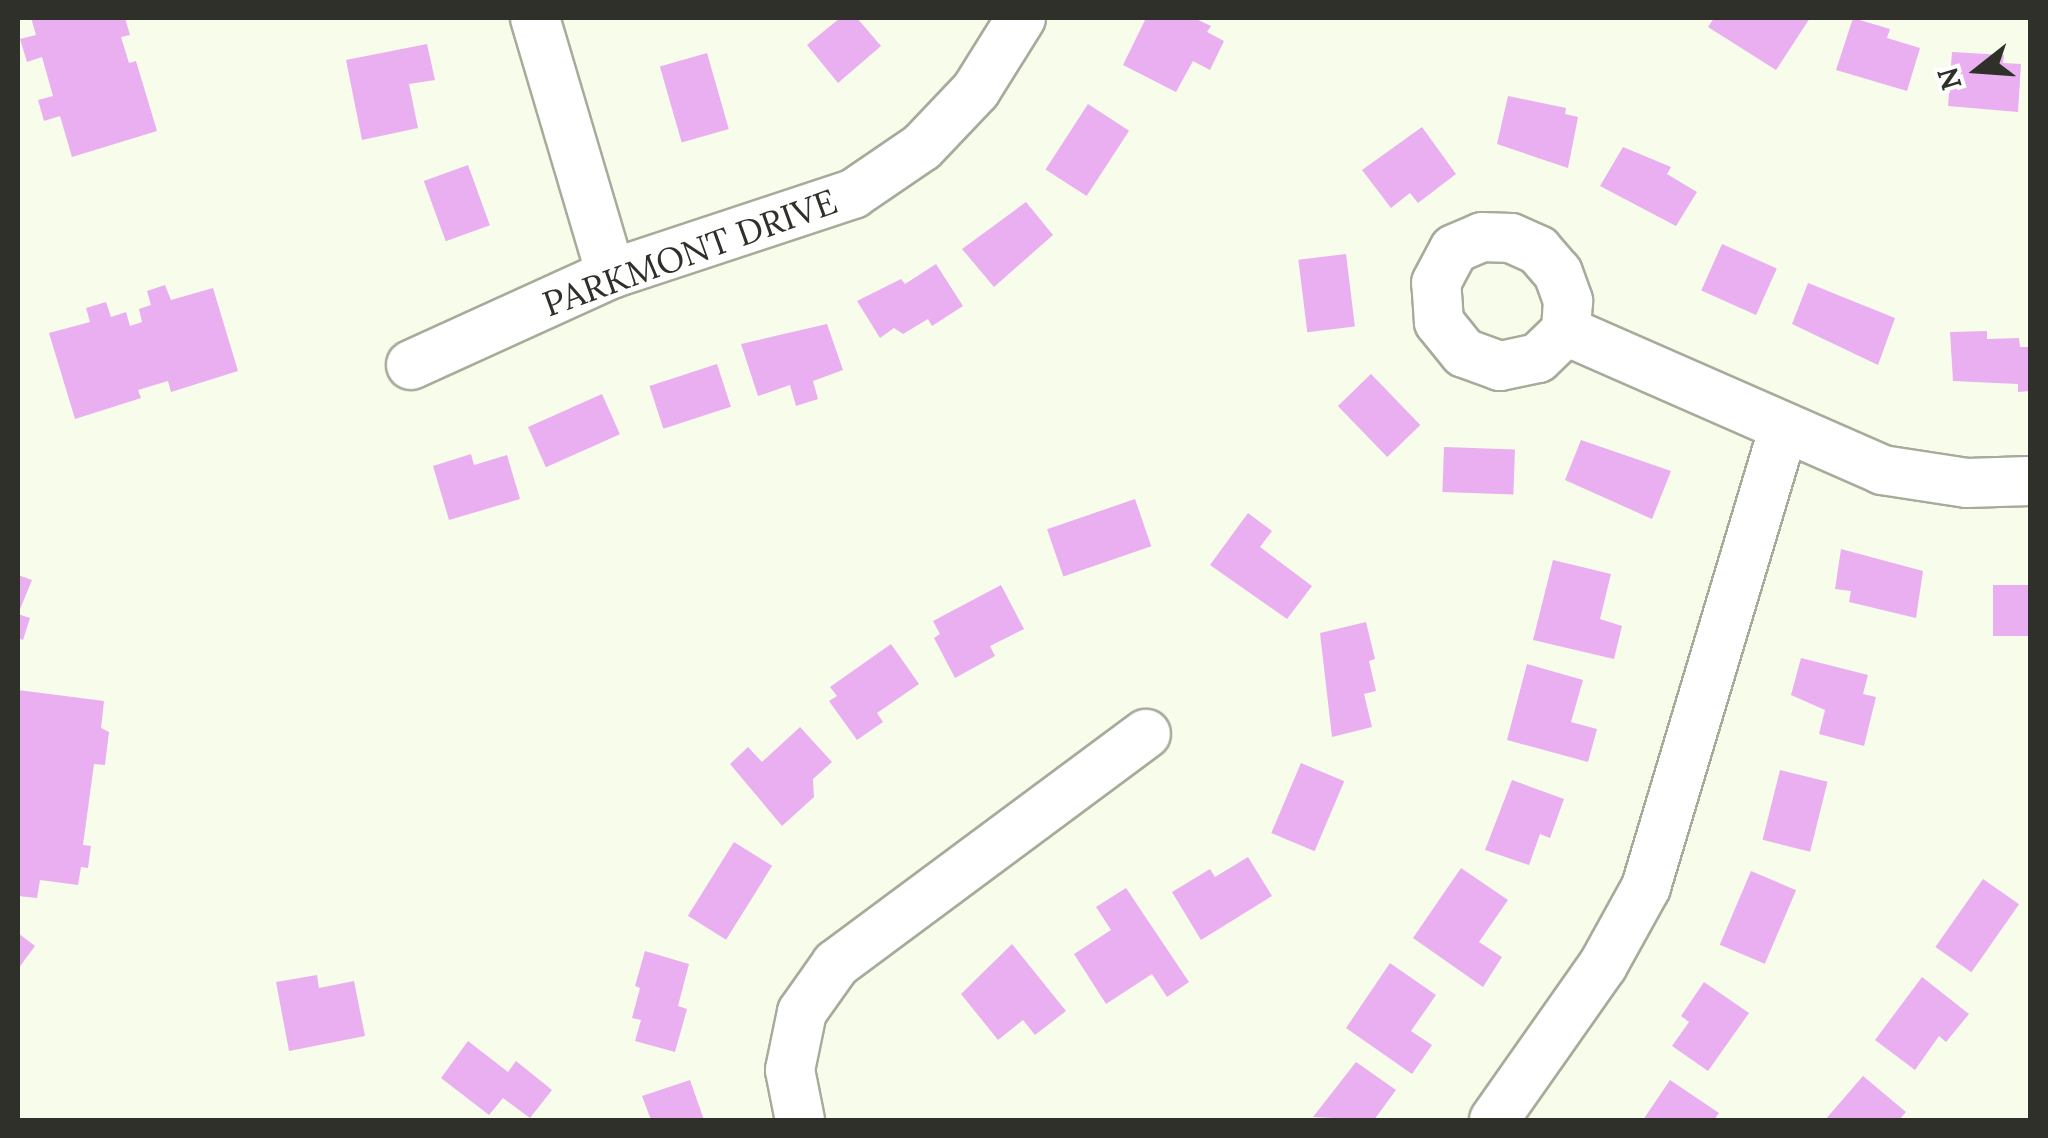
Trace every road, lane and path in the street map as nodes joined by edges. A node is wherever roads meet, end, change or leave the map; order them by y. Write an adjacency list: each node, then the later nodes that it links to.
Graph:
1 (534, 18): 3 (street)
2 (1021, 18): 3 (street, PARKMONT DRIVE)
3 (611, 274): 5 (street, PARKMONT DRIVE)
4 (1566, 330): 6 (street)
5 (411, 365)
6 (1783, 429): 7 (street); 10 (street)
7 (2030, 481)
8 (1146, 734): 9 (street)
9 (800, 1120)
10 (1494, 1120)

